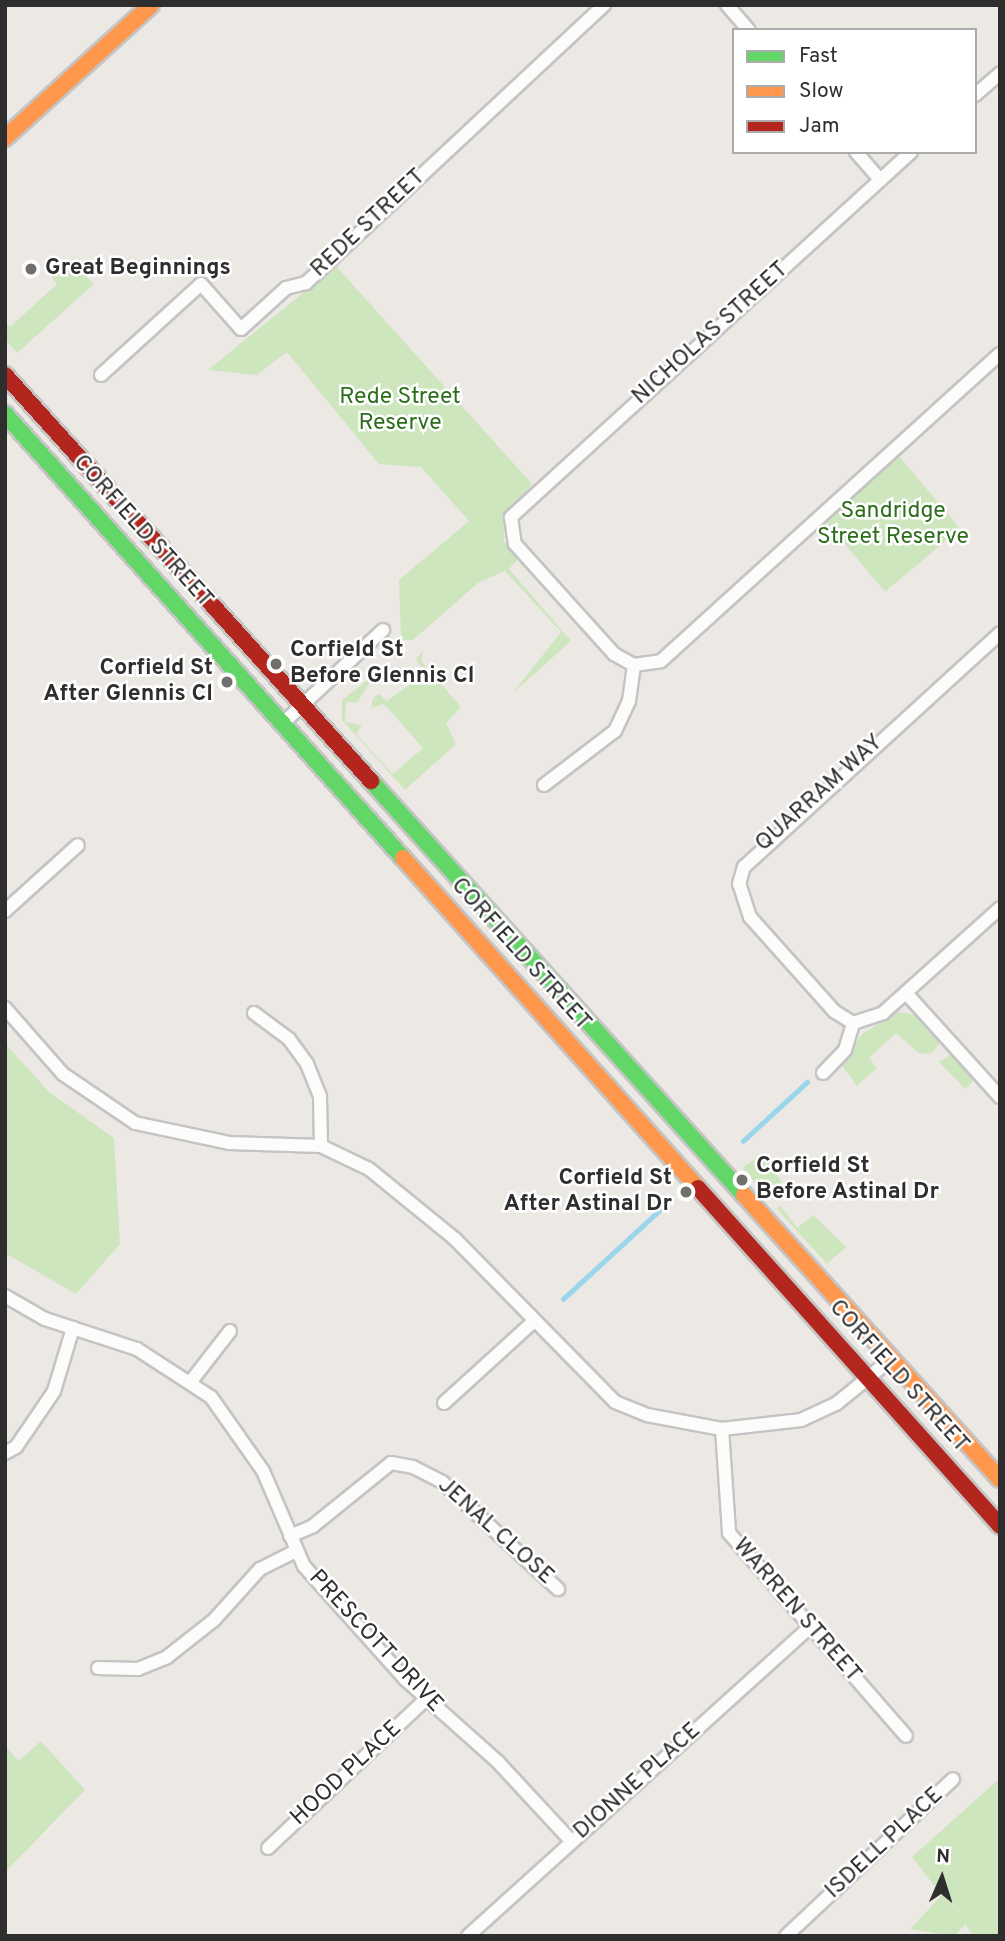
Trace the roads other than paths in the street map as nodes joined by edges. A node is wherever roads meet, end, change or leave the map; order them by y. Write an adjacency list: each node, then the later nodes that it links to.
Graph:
1 (151, 5): 7 (main road)
2 (604, 5): 13 (street, REDE STREET)
3 (727, 5): 4 (street)
4 (747, 28)
5 (1000, 73): 6 (street)
6 (977, 93)
7 (5, 138)
8 (858, 154): 10 (street)
9 (909, 154): 10 (street, NICHOLAS STREET)
10 (880, 180): 17 (street, NICHOLAS STREET)
11 (1000, 354): 17 (street)
12 (5, 375): 18 (main road, CORFIELD STREET)
13 (101, 375)
14 (5, 414): 19 (main road, CORFIELD STREET)
15 (383, 630): 18 (street)
16 (1000, 633): 27 (street, QUARRAM WAY)
17 (634, 665): 20 (street)
18 (303, 704): 19 (street); 35 (main road, CORFIELD STREET)
19 (282, 724): 36 (main road, CORFIELD STREET)
20 (544, 785)
21 (78, 845): 23 (street)
22 (1000, 908): 24 (street)
23 (5, 911)
24 (906, 993): 27 (street); 29 (street)
25 (5, 1007): 30 (street)
26 (254, 1013): 30 (street)
27 (853, 1023): 28 (street)
28 (823, 1073)
29 (1000, 1097)
30 (321, 1146): 32 (street)
31 (5, 1296): 33 (street, PRESCOTT DRIVE)
32 (534, 1321): 38 (street); 39 (street)
33 (74, 1328): 37 (street, PRESCOTT DRIVE); 40 (street)
34 (230, 1331): 37 (street)
35 (890, 1360): 36 (street); 41 (main road, CORFIELD STREET)
36 (869, 1379): 39 (street); 42 (main road, CORFIELD STREET)
37 (192, 1380): 43 (street, PRESCOTT DRIVE)
38 (444, 1403)
39 (722, 1429): 46 (street, WARREN STREET)
40 (5, 1453)
41 (1000, 1479)
42 (1000, 1526)
43 (290, 1536): 44 (street, PRESCOTT DRIVE); 45 (street, JENAL CLOSE)
44 (296, 1551): 47 (street); 48 (street, PRESCOTT DRIVE)
45 (558, 1589)
46 (808, 1629): 49 (street, WARREN STREET); 51 (street, DIONNE PLACE)
47 (98, 1668)
48 (426, 1699): 51 (street, PRESCOTT DRIVE); 52 (street, HOOD PLACE)
49 (906, 1735)
50 (953, 1779): 54 (street, ISDELL PLACE)
51 (572, 1842): 53 (street, DIONNE PLACE)
52 (268, 1848)
53 (468, 1936)
54 (786, 1936)

